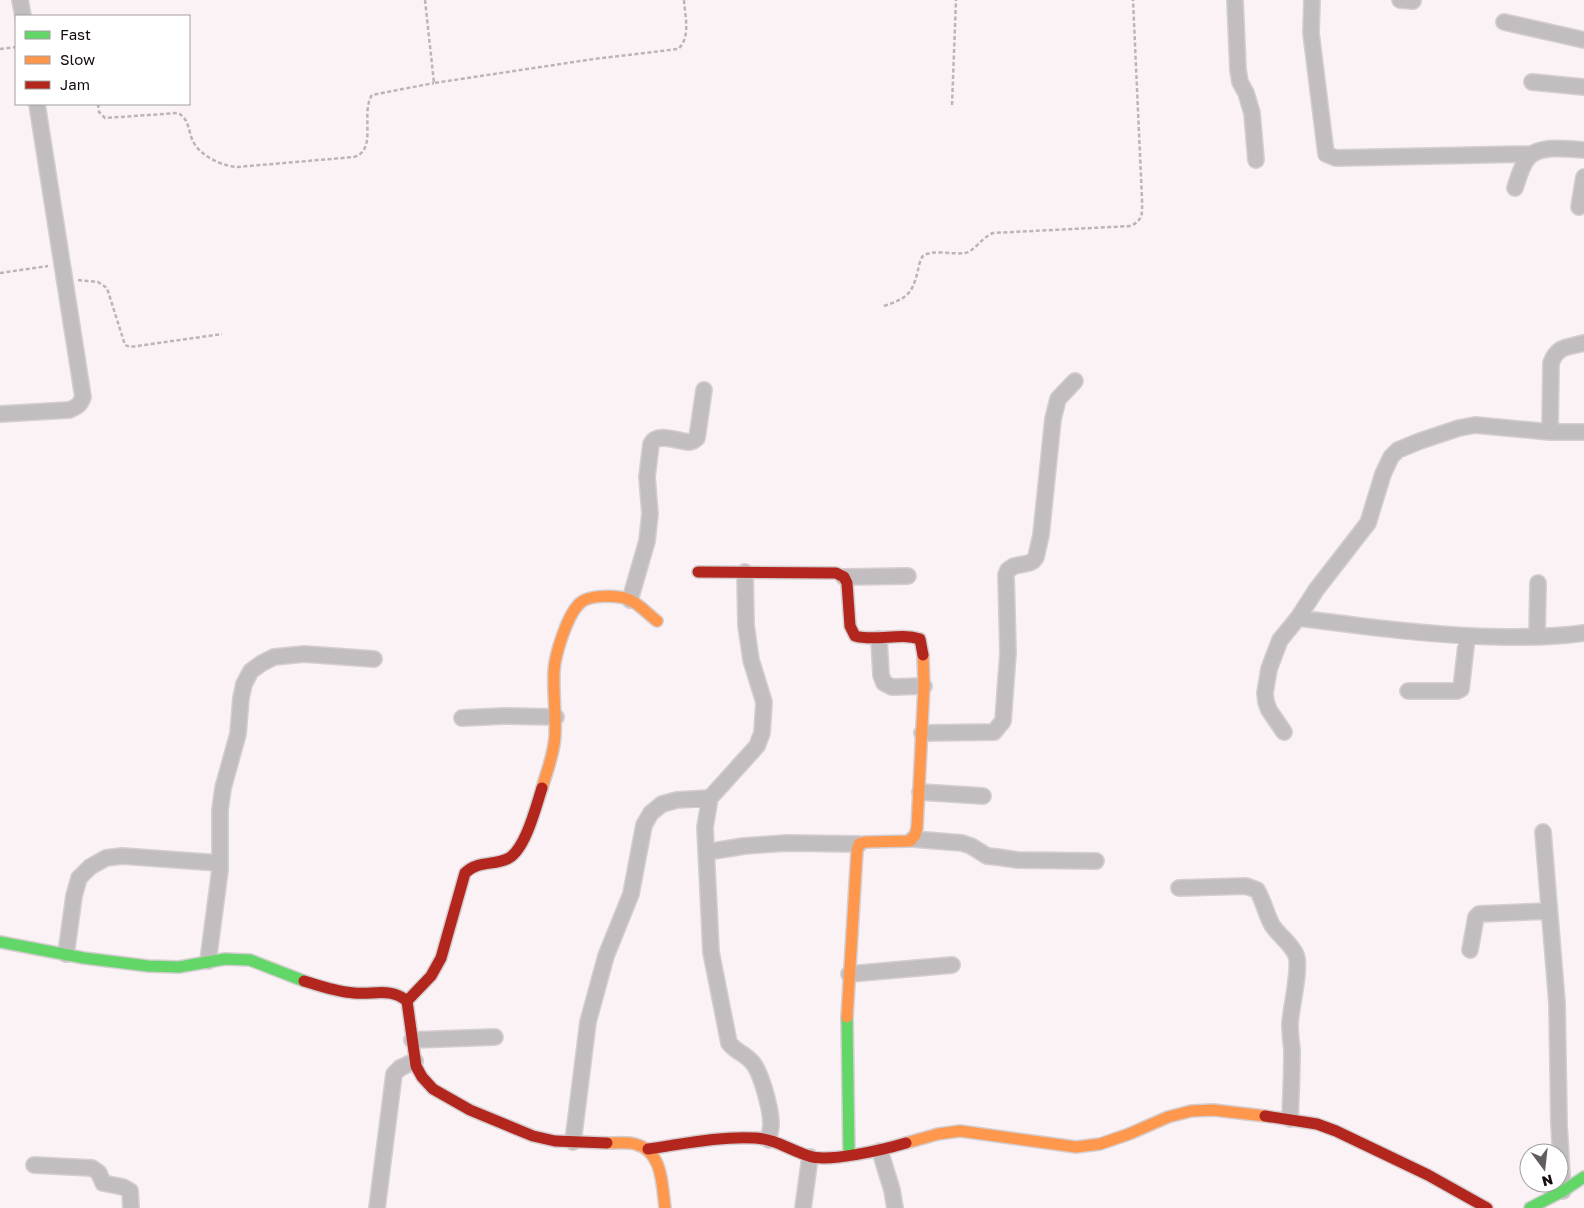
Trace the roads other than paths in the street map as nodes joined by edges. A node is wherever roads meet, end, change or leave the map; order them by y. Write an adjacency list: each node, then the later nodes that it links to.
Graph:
1 (20, 0): 4 (street)
2 (1235, 0): 12 (street)
3 (1312, 0): 11 (street)
4 (23, 15)
5 (1504, 22): 6 (street)
6 (1584, 40)
7 (1532, 82): 8 (street)
8 (1584, 87)
9 (37, 105): 19 (street)
10 (1584, 150): 11 (street)
11 (1532, 154): 14 (street)
12 (1256, 160)
13 (1584, 177): 15 (street)
14 (1514, 188)
15 (1579, 207)
16 (1584, 343): 20 (street)
17 (1075, 381): 40 (street)
18 (704, 390): 27 (street)
19 (0, 414)
20 (1550, 432): 21 (street); 28 (street)
21 (1584, 432)
22 (698, 572): 23 (street)
23 (744, 572): 25 (street); 43 (street)
24 (908, 576): 25 (street)
25 (844, 577): 33 (street)
26 (1538, 583): 32 (street)
27 (630, 600): 29 (street); 37 (street)
28 (1298, 618): 31 (street); 39 (street)
29 (657, 621)
30 (1584, 633): 32 (street)
31 (1466, 637): 32 (street); 36 (street)
32 (1538, 637)
33 (879, 639): 35 (street); 35 (street)
34 (374, 659): 49 (street)
35 (924, 686): 40 (street)
36 (1408, 691)
37 (556, 717): 38 (street); 58 (street)
38 (462, 718)
39 (1284, 732)
40 (922, 733): 41 (street)
41 (920, 792): 42 (street); 45 (street)
42 (983, 796)
43 (710, 798): 47 (street); 64 (street)
44 (1543, 832): 51 (street)
45 (913, 839): 46 (street); 48 (street)
46 (859, 844): 47 (street); 57 (street)
47 (707, 852): 63 (street)
48 (1096, 861)
49 (220, 863): 54 (street); 55 (street)
50 (1179, 888): 62 (street)
51 (1550, 911): 53 (street); 65 (street)
52 (0, 942): 54 (street)
53 (1470, 950)
54 (66, 954): 55 (street)
55 (208, 961): 58 (street)
56 (952, 965): 57 (street)
57 (849, 974): 68 (street)
58 (406, 1001): 60 (street)
59 (495, 1037): 60 (street)
60 (412, 1040): 61 (street)
61 (415, 1061): 64 (street); 75 (street)
62 (1290, 1119): 67 (street); 79 (street)
63 (769, 1140): 66 (street); 69 (street)
64 (573, 1142): 66 (street)
65 (1561, 1143)
66 (648, 1149): 76 (street)
67 (880, 1151): 68 (street); 78 (street)
68 (849, 1155): 69 (street)
69 (810, 1157): 77 (street)
70 (34, 1165): 74 (street)
71 (1584, 1177): 72 (street)
72 (1569, 1187)
73 (1559, 1193): 80 (street)
74 (131, 1208)
75 (377, 1208)
76 (665, 1208)
77 (803, 1208)
78 (895, 1208)
79 (1488, 1208)
80 (1530, 1208)

